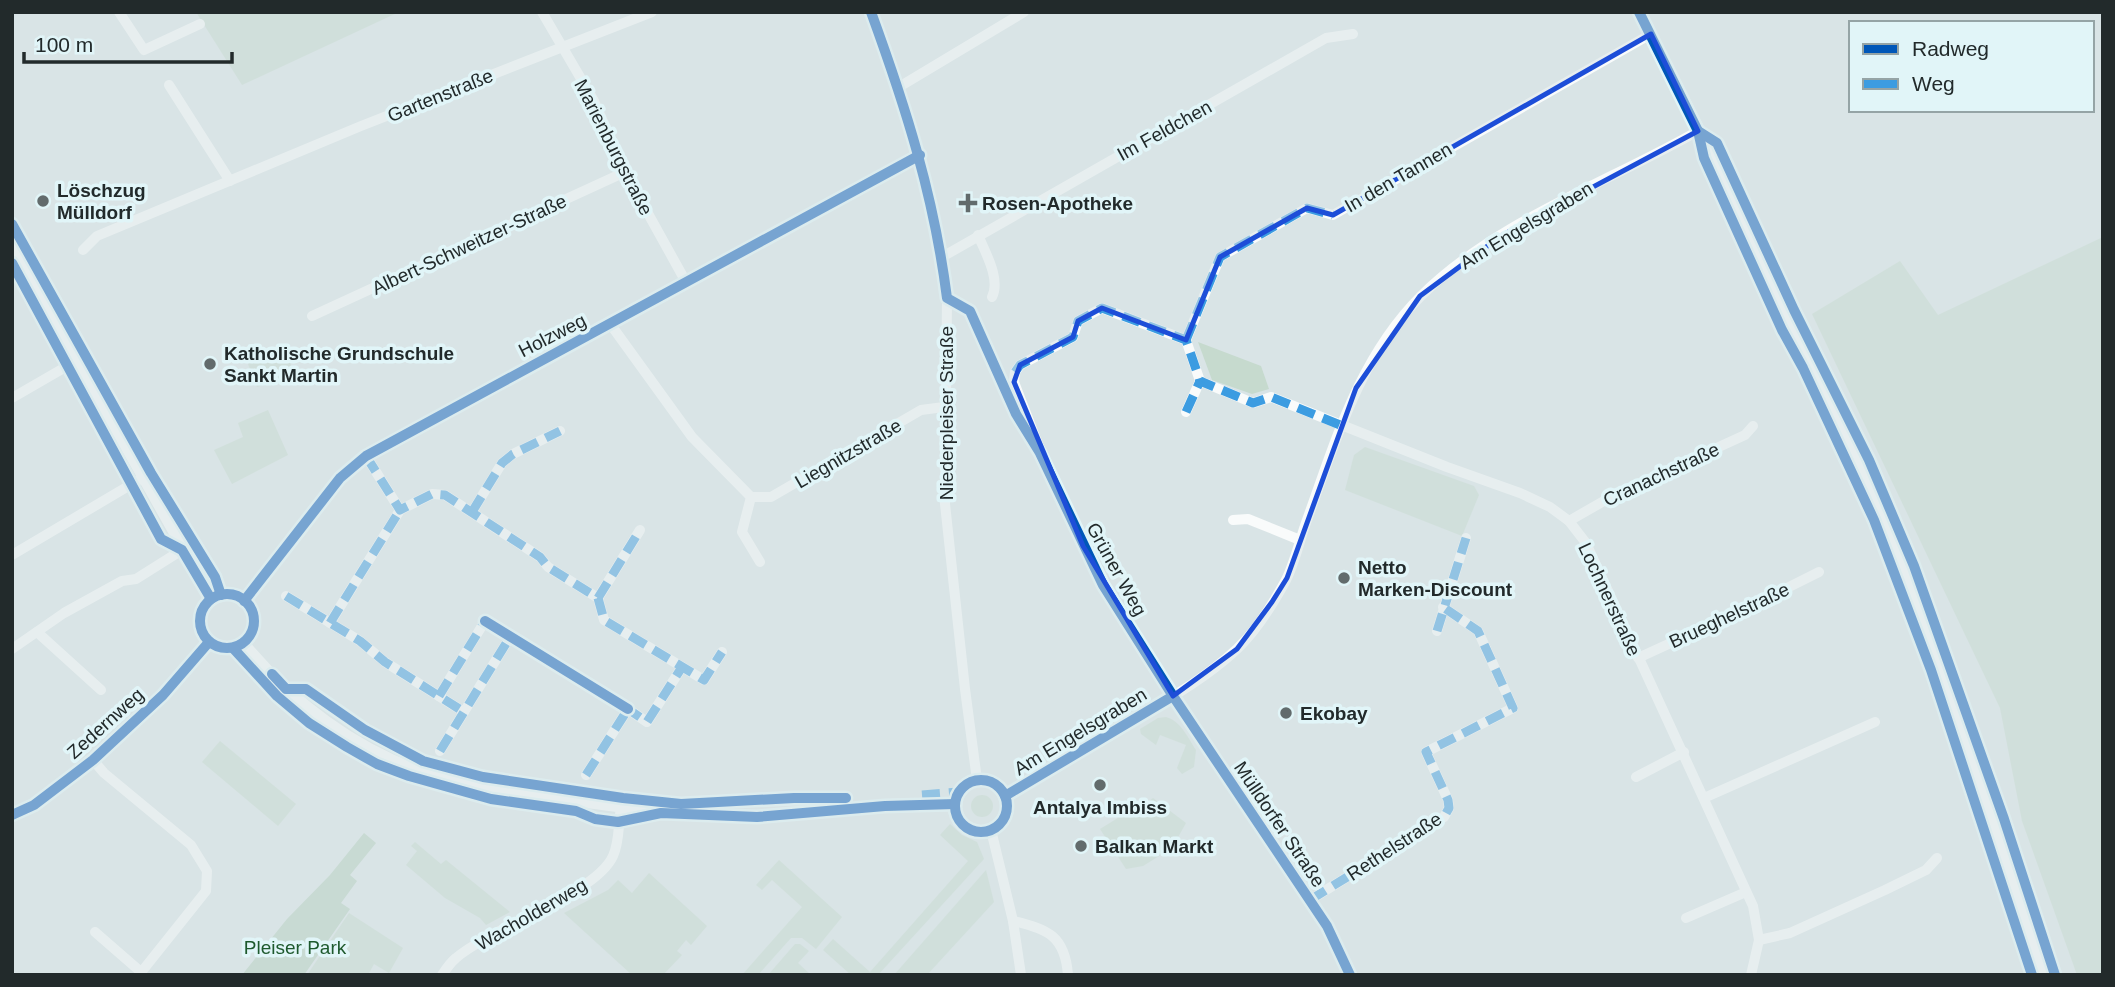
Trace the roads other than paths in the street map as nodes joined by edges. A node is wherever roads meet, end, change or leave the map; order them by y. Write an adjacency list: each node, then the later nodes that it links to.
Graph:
1 (119, 12): 7 (street)
2 (542, 12): 10 (street, Marienburgstraße)
3 (652, 12): 10 (street, Gartenstraße)
4 (871, 12): 12 (street, Niederpleiser Straße)
5 (1024, 12): 12 (street)
6 (1639, 12): 9 (street)
7 (200, 24)
8 (1353, 34): 17 (street, Im Feldchen)
9 (1651, 34): 13 (street); 25 (street, In den Tannen)
10 (561, 47): 15 (street, Marienburgstraße); 16 (street, Gartenstraße)
11 (169, 86): 16 (street)
12 (899, 88): 14 (street, Niederpleiser Straße)
13 (1698, 131): 31 (street, Am Engelsgraben); 94 (street)
14 (920, 155): 20 (street, Niederpleiser Straße); 21 (street, Holzweg)
15 (625, 172): 21 (street, Marienburgstraße); 23 (street, Albert-Schweitzer-Straße)
16 (230, 181): 19 (street, Gartenstraße)
17 (978, 235): 20 (street, Im Feldchen); 22 (street)
18 (12, 246): 26 (street)
19 (83, 250)
20 (942, 257): 29 (street, Niederpleiser Straße)
21 (686, 282): 24 (street, Holzweg)
22 (992, 297)
23 (312, 316)
24 (611, 325): 34 (street, Holzweg); 36 (street)
25 (1185, 340): 27 (street); 66 (street, Grüner Weg)
26 (76, 361): 28 (street); 35 (street)
27 (1200, 382): 30 (street); 31 (street)
28 (12, 398)
29 (944, 407): 36 (street, Liegnitzstraße); 74 (street, Niederpleiser Straße)
30 (1186, 412)
31 (1340, 425): 40 (street, Lochnerstraße); 43 (street, Am Engelsgraben)
32 (1753, 426): 40 (street, Cranachstraße)
33 (561, 430): 38 (street)
34 (366, 456): 37 (street); 51 (street, Holzweg)
35 (142, 478): 44 (street); 45 (street)
36 (751, 497): 46 (street)
37 (400, 510): 38 (street); 54 (street)
38 (471, 512): 49 (street)
39 (1233, 520): 43 (street)
40 (1569, 521): 62 (street, Lochnerstraße)
41 (640, 530): 49 (street)
42 (1466, 538): 52 (street)
43 (1300, 540): 66 (street, Am Engelsgraben)
44 (182, 550): 50 (street); 56 (street)
45 (12, 555)
46 (760, 562)
47 (1819, 572): 62 (street, Brueghelstraße)
48 (286, 596): 54 (street)
49 (598, 598): 63 (street)
50 (211, 599): 51 (street); 58 (street)
51 (244, 601): 59 (street)
52 (1443, 607): 55 (street); 83 (street, Rethelstraße)
53 (485, 621): 65 (street)
54 (330, 623): 65 (street)
55 (1437, 631)
56 (37, 632): 60 (street); 64 (street)
57 (510, 637): 67 (street)
58 (209, 642): 59 (street); 71 (street, Zedernweg)
59 (244, 643): 78 (street)
60 (12, 649)
61 (722, 652): 63 (street)
62 (1638, 658): 70 (street, Lochnerstraße)
63 (682, 667): 72 (street)
64 (101, 690)
65 (439, 696): 67 (street)
66 (1173, 696): 75 (street, Am Engelsgraben); 83 (street, Mülldorfer Straße)
67 (464, 712): 69 (street)
68 (1875, 722): 76 (street)
69 (440, 751)
70 (1684, 752): 73 (street); 76 (street, Lochnerstraße)
71 (93, 760): 79 (street, Zedernweg); 88 (street, Zedernweg)
72 (586, 775)
73 (1636, 777)
74 (977, 780): 75 (street); 77 (street)
75 (1005, 796): 80 (street)
76 (1704, 797): 82 (street, Lochnerstraße)
77 (955, 804): 78 (street); 80 (street)
78 (621, 808): 89 (street, Wacholderweg)
79 (12, 815)
80 (991, 830): 85 (street)
81 (1937, 858): 87 (street)
82 (1746, 892): 84 (street); 87 (street, Lochnerstraße)
83 (1310, 900): 92 (street, Mülldorfer Straße)
84 (1686, 918)
85 (1013, 921): 90 (street); 91 (street)
86 (95, 932): 88 (street, Zedernweg)
87 (1759, 940): 93 (street, Lochnerstraße)
88 (140, 973)
89 (442, 975)
90 (1021, 975)
91 (1068, 975)
92 (1350, 975)
93 (1751, 975)
94 (2043, 975)

